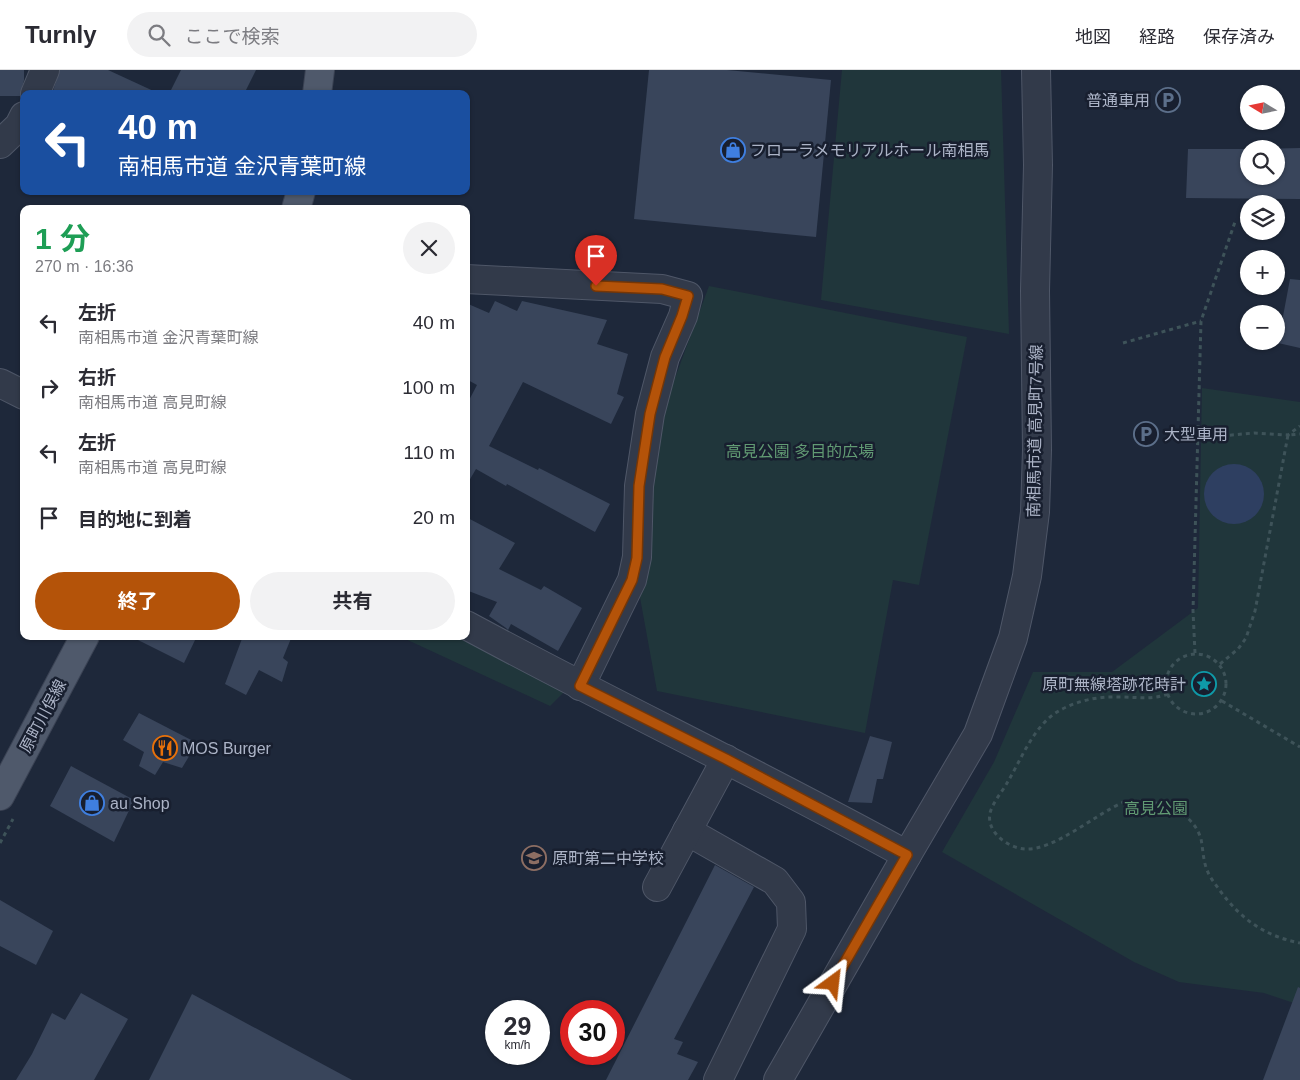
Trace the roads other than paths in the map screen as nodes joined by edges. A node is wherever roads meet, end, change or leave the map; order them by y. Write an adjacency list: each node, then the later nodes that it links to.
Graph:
1 (45, 70): 4 (street)
2 (320, 70): 5 (main road)
3 (1036, 70): 17 (street, 南相馬市道 高見町7号線)
4 (37, 90)
5 (318, 90)
6 (20, 124): 7 (street)
7 (0, 144)
8 (470, 279): 13 (street)
9 (0, 383): 10 (street)
10 (20, 393)
11 (470, 627): 13 (street)
12 (83, 640): 15 (main road, 原町川俣線)
13 (580, 686): 14 (street)
14 (726, 759): 16 (street); 17 (street)
15 (0, 796)
16 (687, 831): 18 (street); 19 (street)
17 (907, 855): 20 (street, 南相馬市道 高見町7号線)
18 (657, 887)
19 (718, 1080)
20 (778, 1080)

